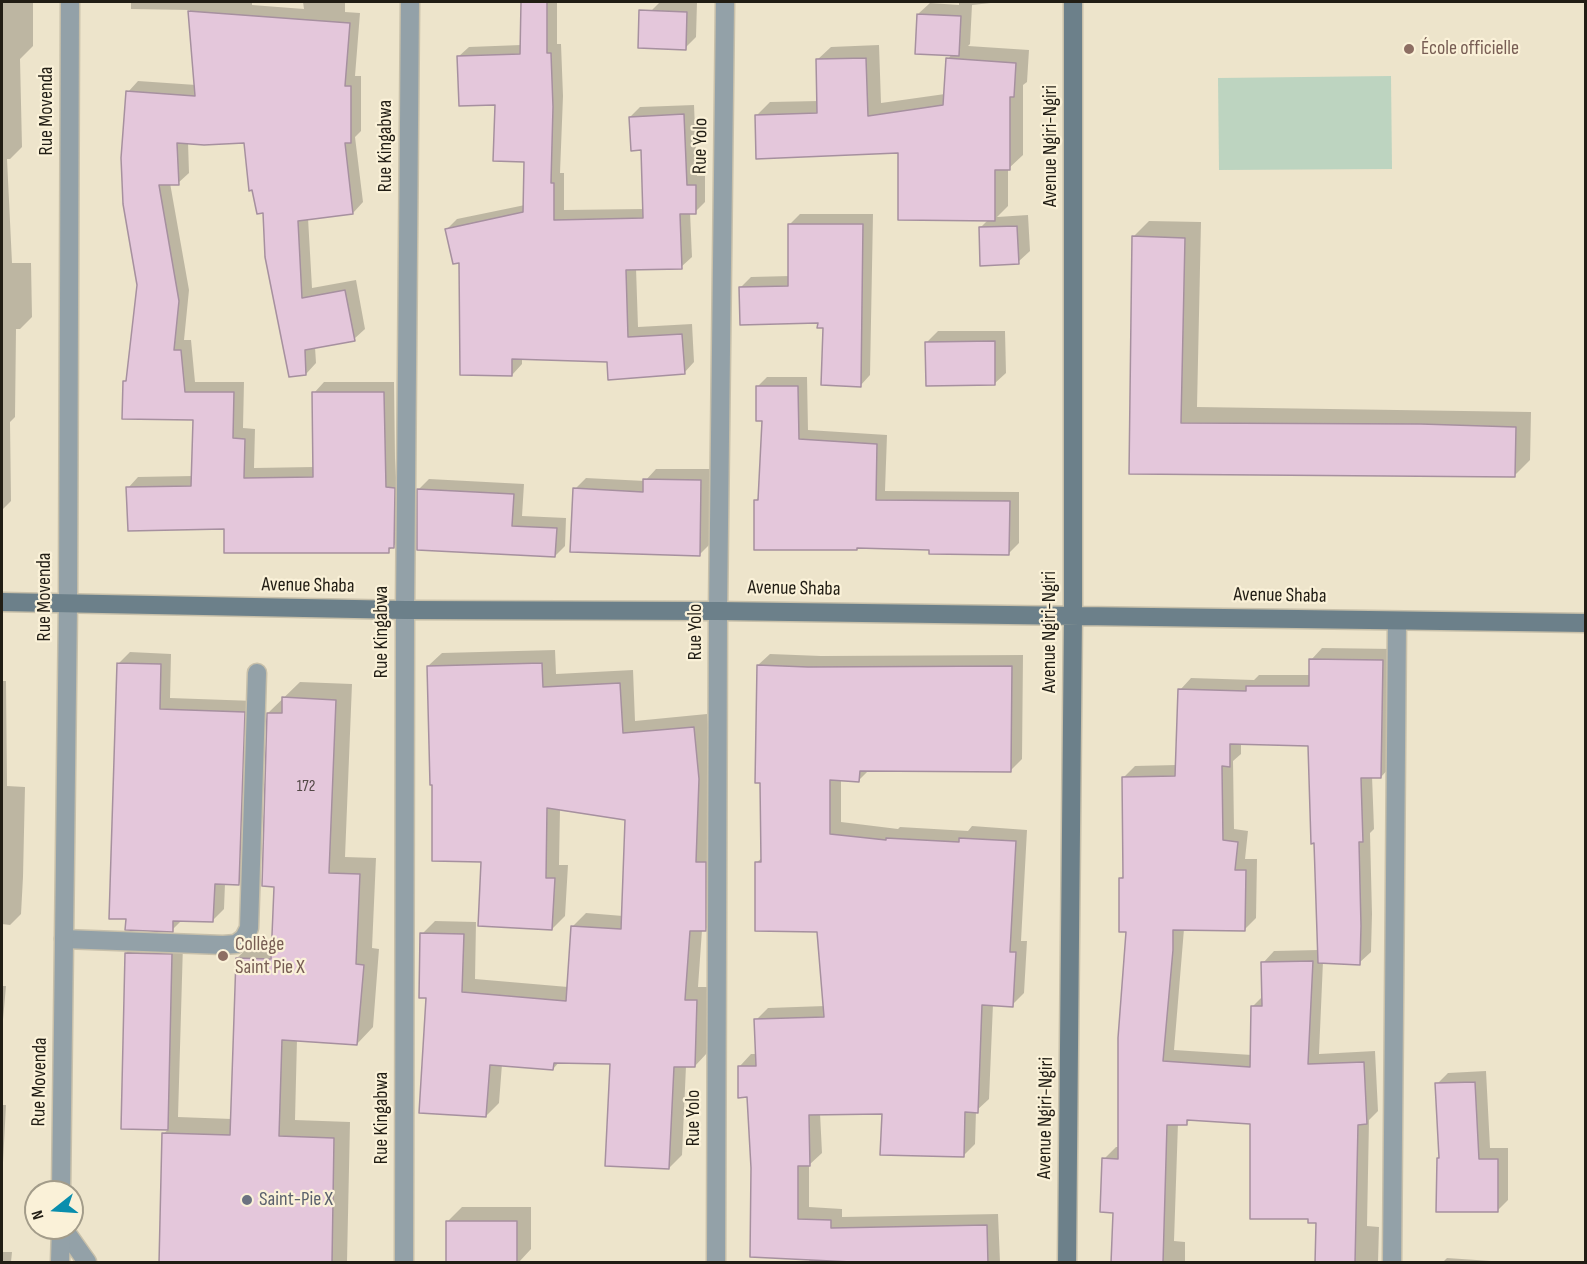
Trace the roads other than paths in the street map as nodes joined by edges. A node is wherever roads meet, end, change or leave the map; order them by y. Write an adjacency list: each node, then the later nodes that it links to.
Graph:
1 (70, 2): 6 (street, Rue Movenda)
2 (410, 2): 7 (street, Rue Kingabwa)
3 (725, 2): 8 (street, Rue Yolo)
4 (1073, 2): 9 (street, Avenue Ngiri-Ngiri)
5 (2, 603): 6 (street, Avenue Shaba)
6 (68, 604): 7 (street, Avenue Shaba); 13 (street, Rue Movenda)
7 (405, 610): 8 (street, Avenue Shaba); 19 (street, Rue Kingabwa)
8 (718, 611): 9 (street, Avenue Shaba); 20 (street, Rue Yolo)
9 (1073, 615): 10 (street, Avenue Shaba); 21 (street, Avenue Ngiri-Ngiri)
10 (1397, 621): 11 (street, Avenue Shaba); 22 (street)
11 (1586, 623)
12 (257, 673): 13 (street)
13 (64, 939): 14 (street, Rue Movenda)
14 (61, 1180)
15 (61, 1240): 17 (street)
16 (71, 1240): 18 (street)
17 (60, 1263)
18 (87, 1263)
19 (404, 1263)
20 (716, 1263)
21 (1066, 1263)
22 (1392, 1263)

